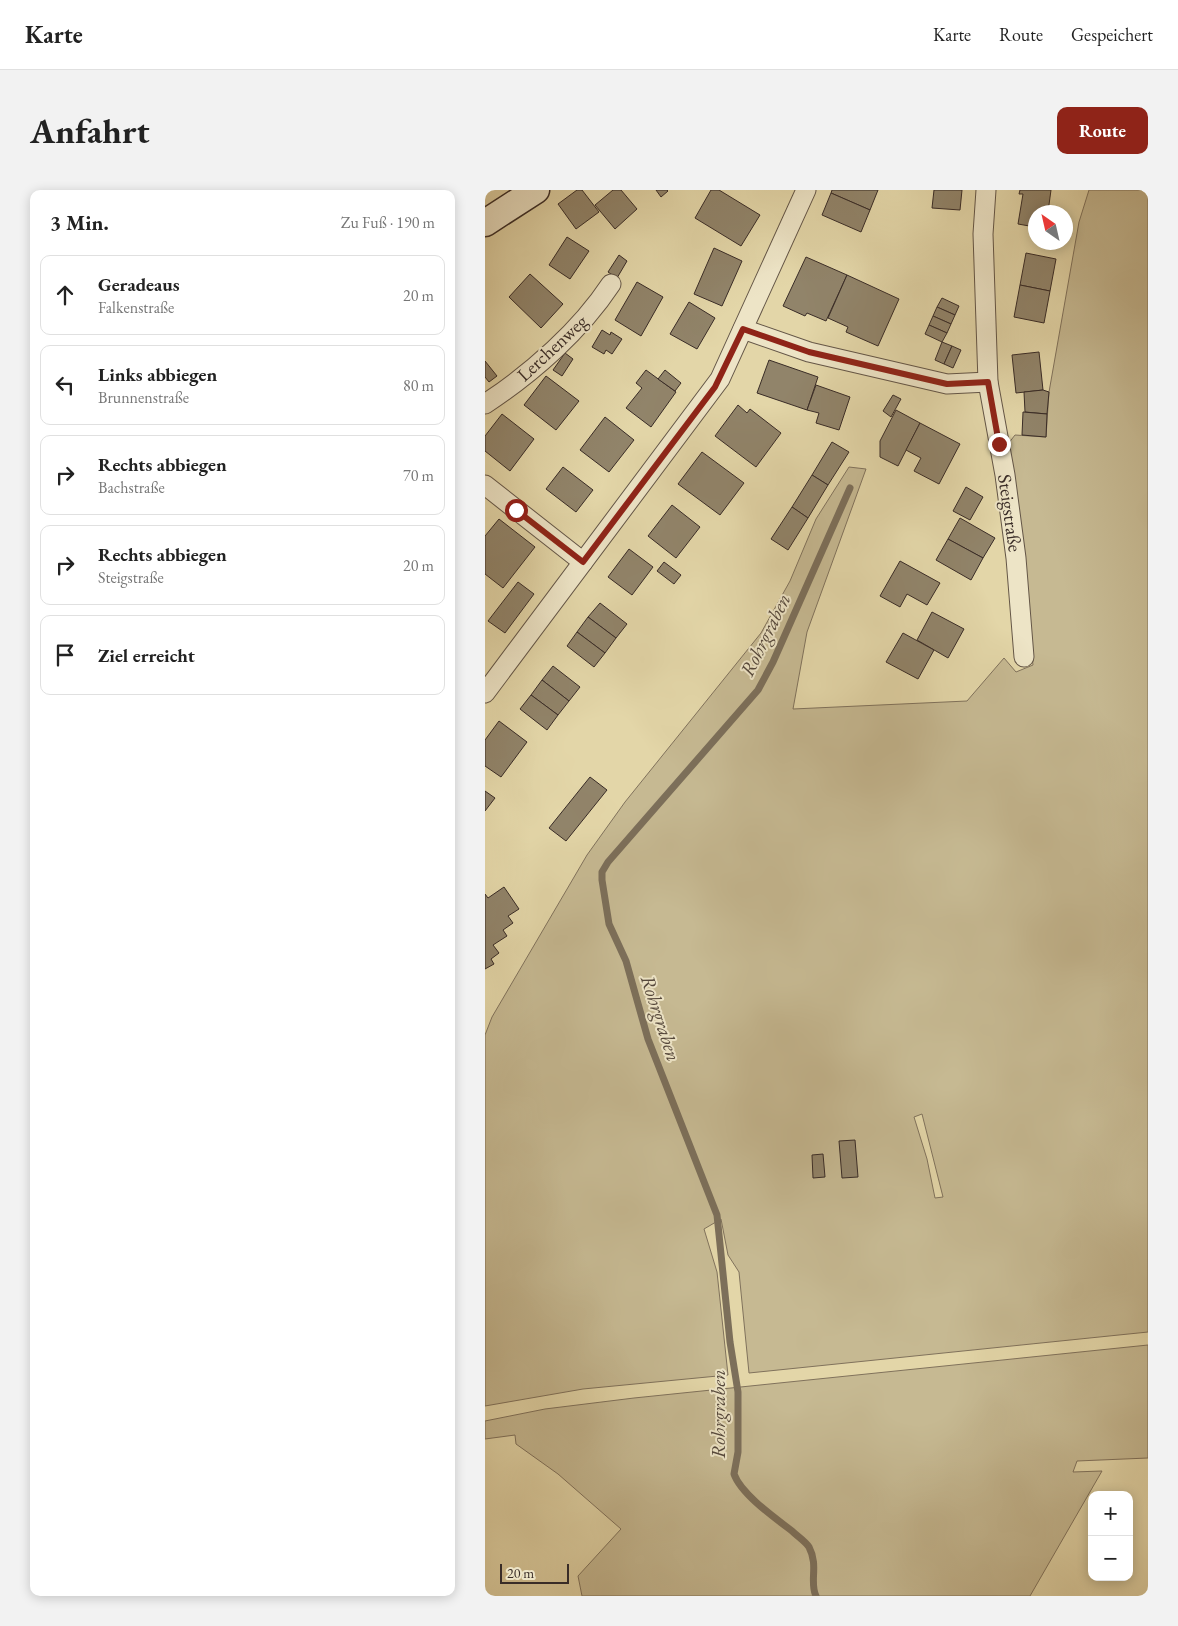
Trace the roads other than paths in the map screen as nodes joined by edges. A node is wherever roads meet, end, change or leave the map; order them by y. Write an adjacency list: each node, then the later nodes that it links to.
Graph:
1 (536, 190): 4 (main road)
2 (806, 190): 6 (street)
3 (986, 190): 7 (street, Steigstraße)
4 (485, 223)
5 (611, 284): 8 (street, Lerchenweg)
6 (743, 329): 7 (street); 10 (street)
7 (988, 382): 11 (street, Steigstraße)
8 (485, 404)
9 (485, 485): 10 (street)
10 (583, 562): 12 (street)
11 (1024, 657)
12 (485, 693)

